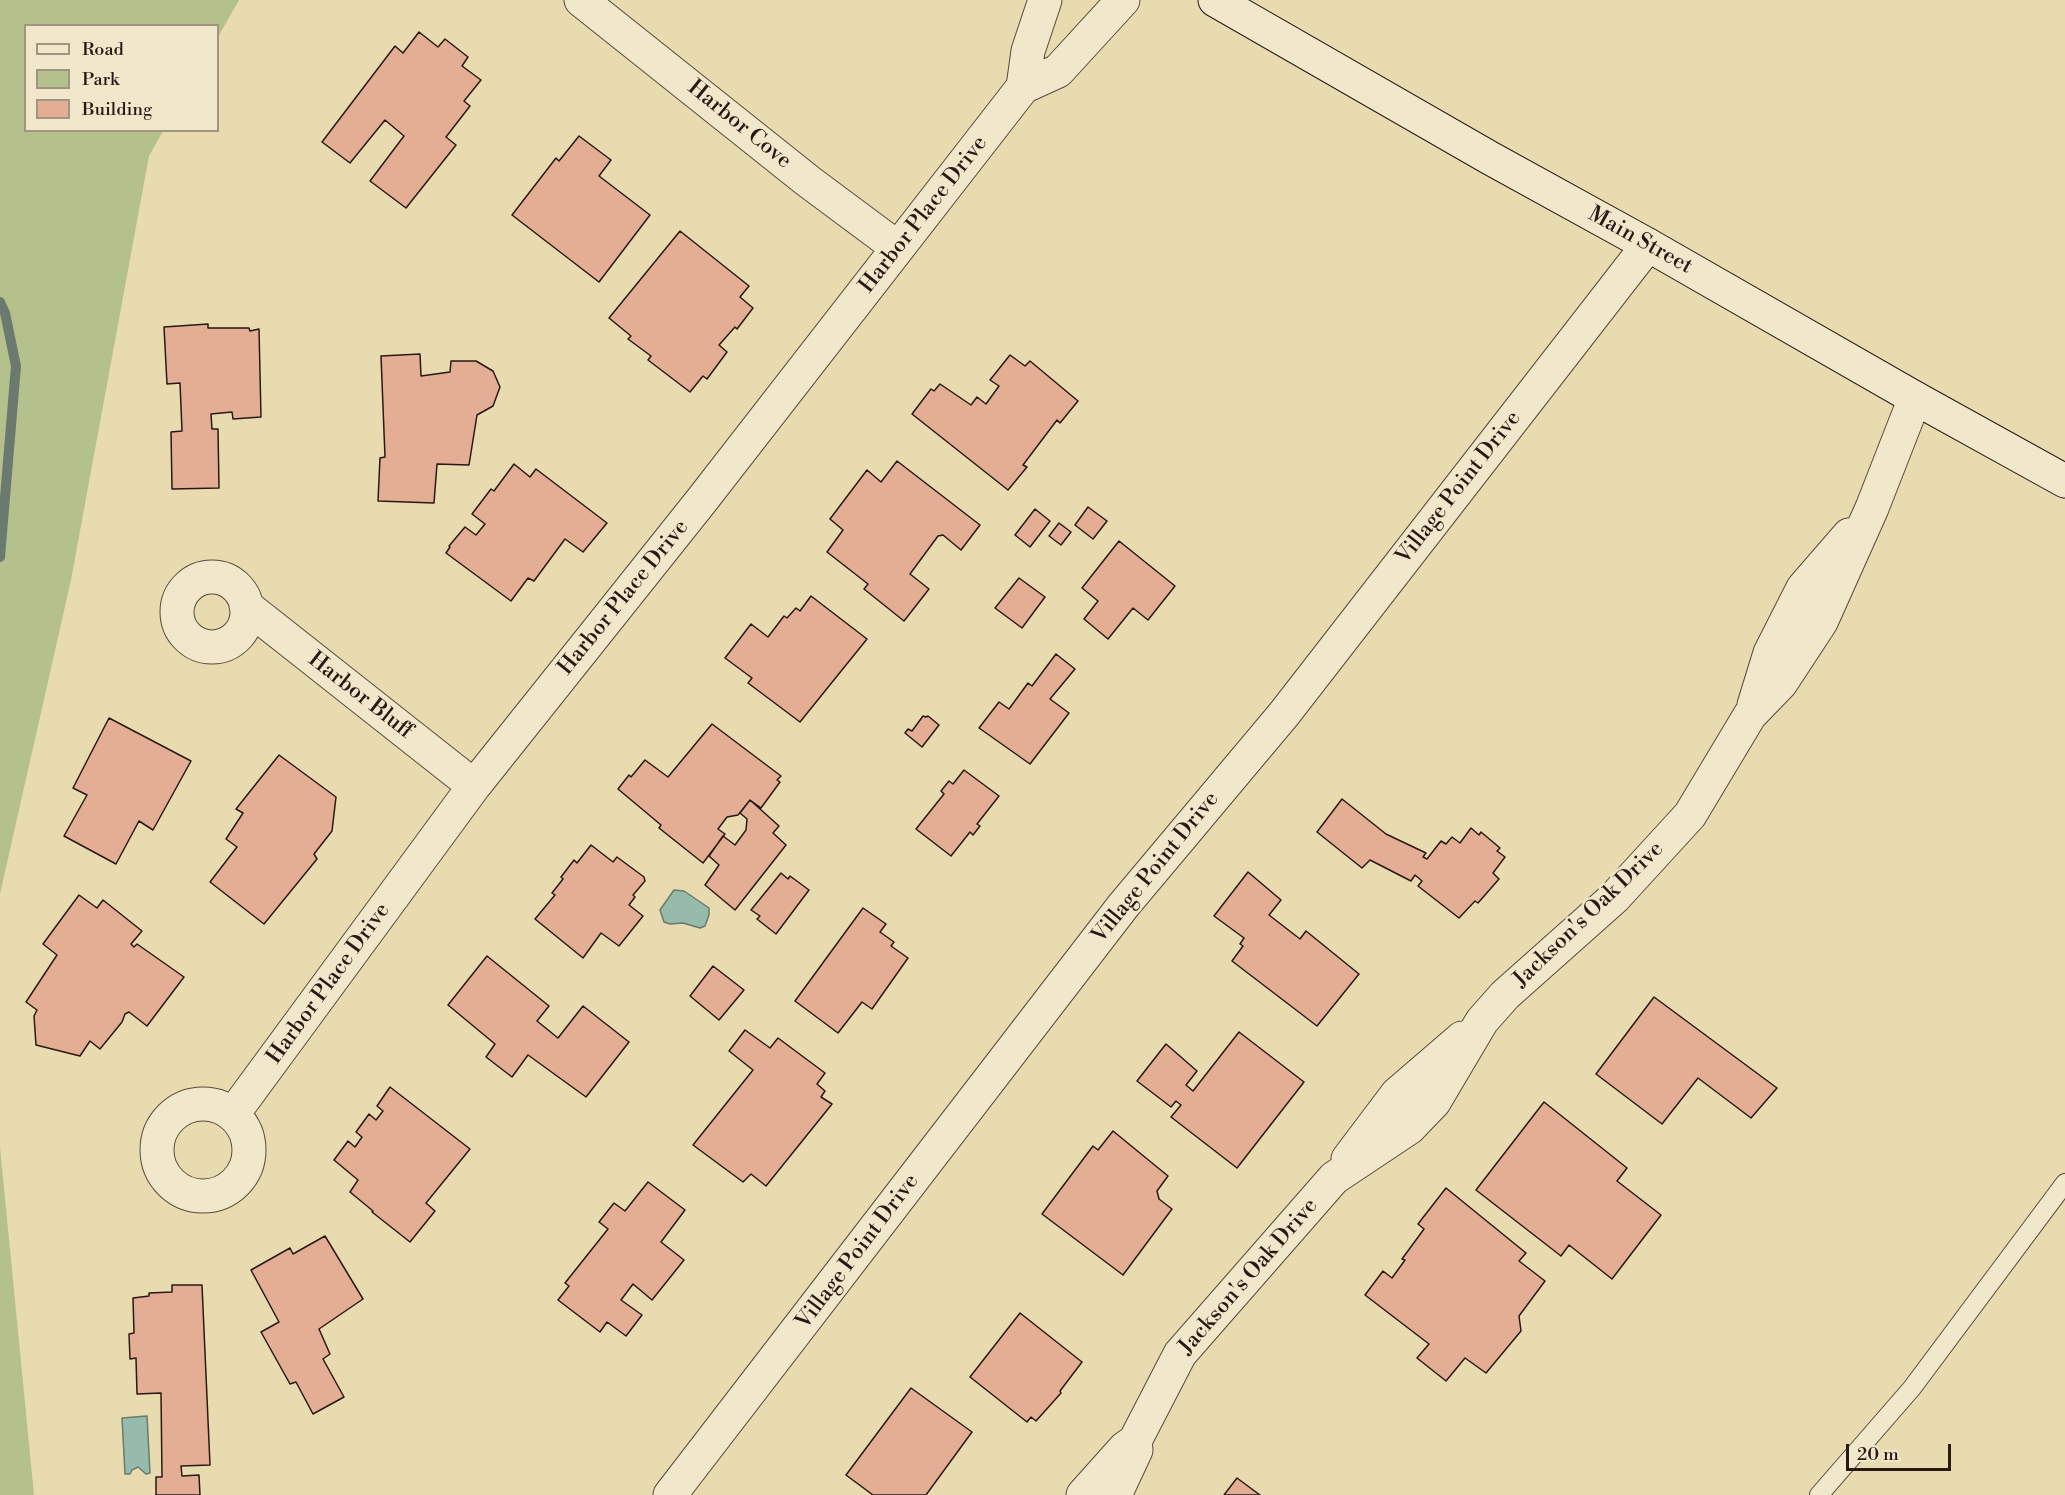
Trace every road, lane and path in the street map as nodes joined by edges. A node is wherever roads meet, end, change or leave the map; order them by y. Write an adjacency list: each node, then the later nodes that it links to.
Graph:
1 (581, 0): 7 (street, Harbor Cove)
2 (1044, 0): 5 (street, Harbor Place Drive)
3 (1123, 0): 5 (street, Harbor Place Drive)
4 (1215, 0): 6 (street, Main Street)
5 (1023, 87): 7 (street, Harbor Place Drive)
6 (1648, 245): 8 (street, Main Street); 15 (street, Village Point Drive)
7 (898, 248): 11 (street, Harbor Place Drive)
8 (1915, 398): 9 (street, Main Street); 14 (street, Jackson's Oak Drive)
9 (2065, 481)
10 (246, 606): 11 (street, Harbor Bluff)
11 (474, 786): 12 (street, Harbor Place Drive)
12 (233, 1114)
13 (2065, 1183): 18 (lane)
14 (1135, 1441): 16 (street, Jackson's Oak Drive); 17 (street, Jackson's Oak Drive)
15 (670, 1495)
16 (1083, 1495)
17 (1115, 1495)
18 (1819, 1495)

